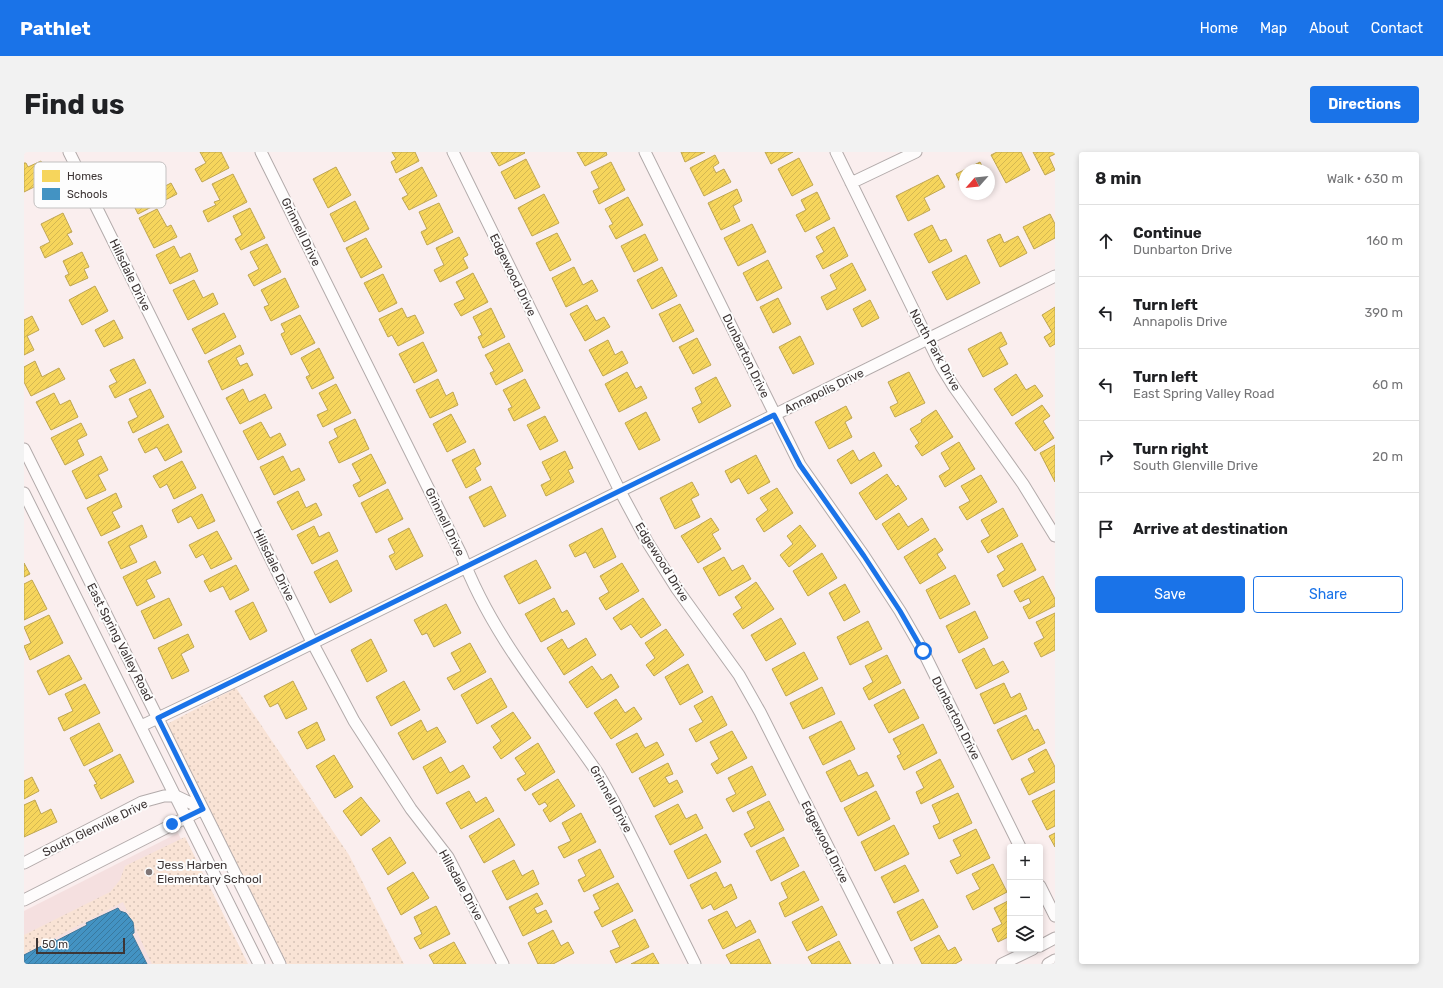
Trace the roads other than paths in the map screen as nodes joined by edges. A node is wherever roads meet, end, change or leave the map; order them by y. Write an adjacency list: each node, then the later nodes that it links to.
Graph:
1 (69, 152): 7 (street, Hillsdale Drive)
2 (261, 152): 17 (street, Grinnell Drive)
3 (453, 152): 14 (street, Edgewood Drive)
4 (645, 152): 12 (street, Dunbarton Drive)
5 (836, 152): 8 (street, North Park Drive)
6 (916, 152): 8 (street)
7 (74, 162)
8 (851, 183): 11 (street, North Park Drive)
9 (97, 208): 18 (street, Hillsdale Drive)
10 (1055, 276): 11 (street, Annapolis Drive)
11 (928, 340): 12 (street, Annapolis Drive); 16 (street, North Park Drive)
12 (774, 415): 14 (street, Annapolis Drive); 24 (street, Dunbarton Drive)
13 (24, 449): 19 (street, East Spring Valley Road)
14 (620, 491): 17 (street, Annapolis Drive); 37 (street, Edgewood Drive)
15 (24, 493): 20 (street, East Spring Valley Road)
16 (1055, 536)
17 (466, 567): 18 (street, Annapolis Drive); 36 (street, Grinnell Drive)
18 (312, 642): 19 (street, Annapolis Drive); 35 (street, Hillsdale Drive)
19 (158, 718): 20 (street, Annapolis Drive); 22 (street, East Spring Valley Road)
20 (141, 726): 21 (street, East Spring Valley Road)
21 (176, 796): 22 (street); 23 (street, East Spring Valley Road); 25 (street, South Glenville Drive)
22 (203, 809): 23 (street); 34 (street, East Spring Valley Road)
23 (186, 817): 27 (street); 33 (street, East Spring Valley Road)
24 (1019, 844)
25 (24, 863)
26 (1043, 892): 28 (street)
27 (24, 900)
28 (1055, 916)
29 (1055, 938): 30 (street)
30 (1043, 944)
31 (1027, 952): 38 (street)
32 (1055, 960): 39 (street)
33 (259, 964)
34 (280, 964)
35 (503, 964)
36 (695, 964)
37 (887, 964)
38 (1002, 964)
39 (1048, 964)

